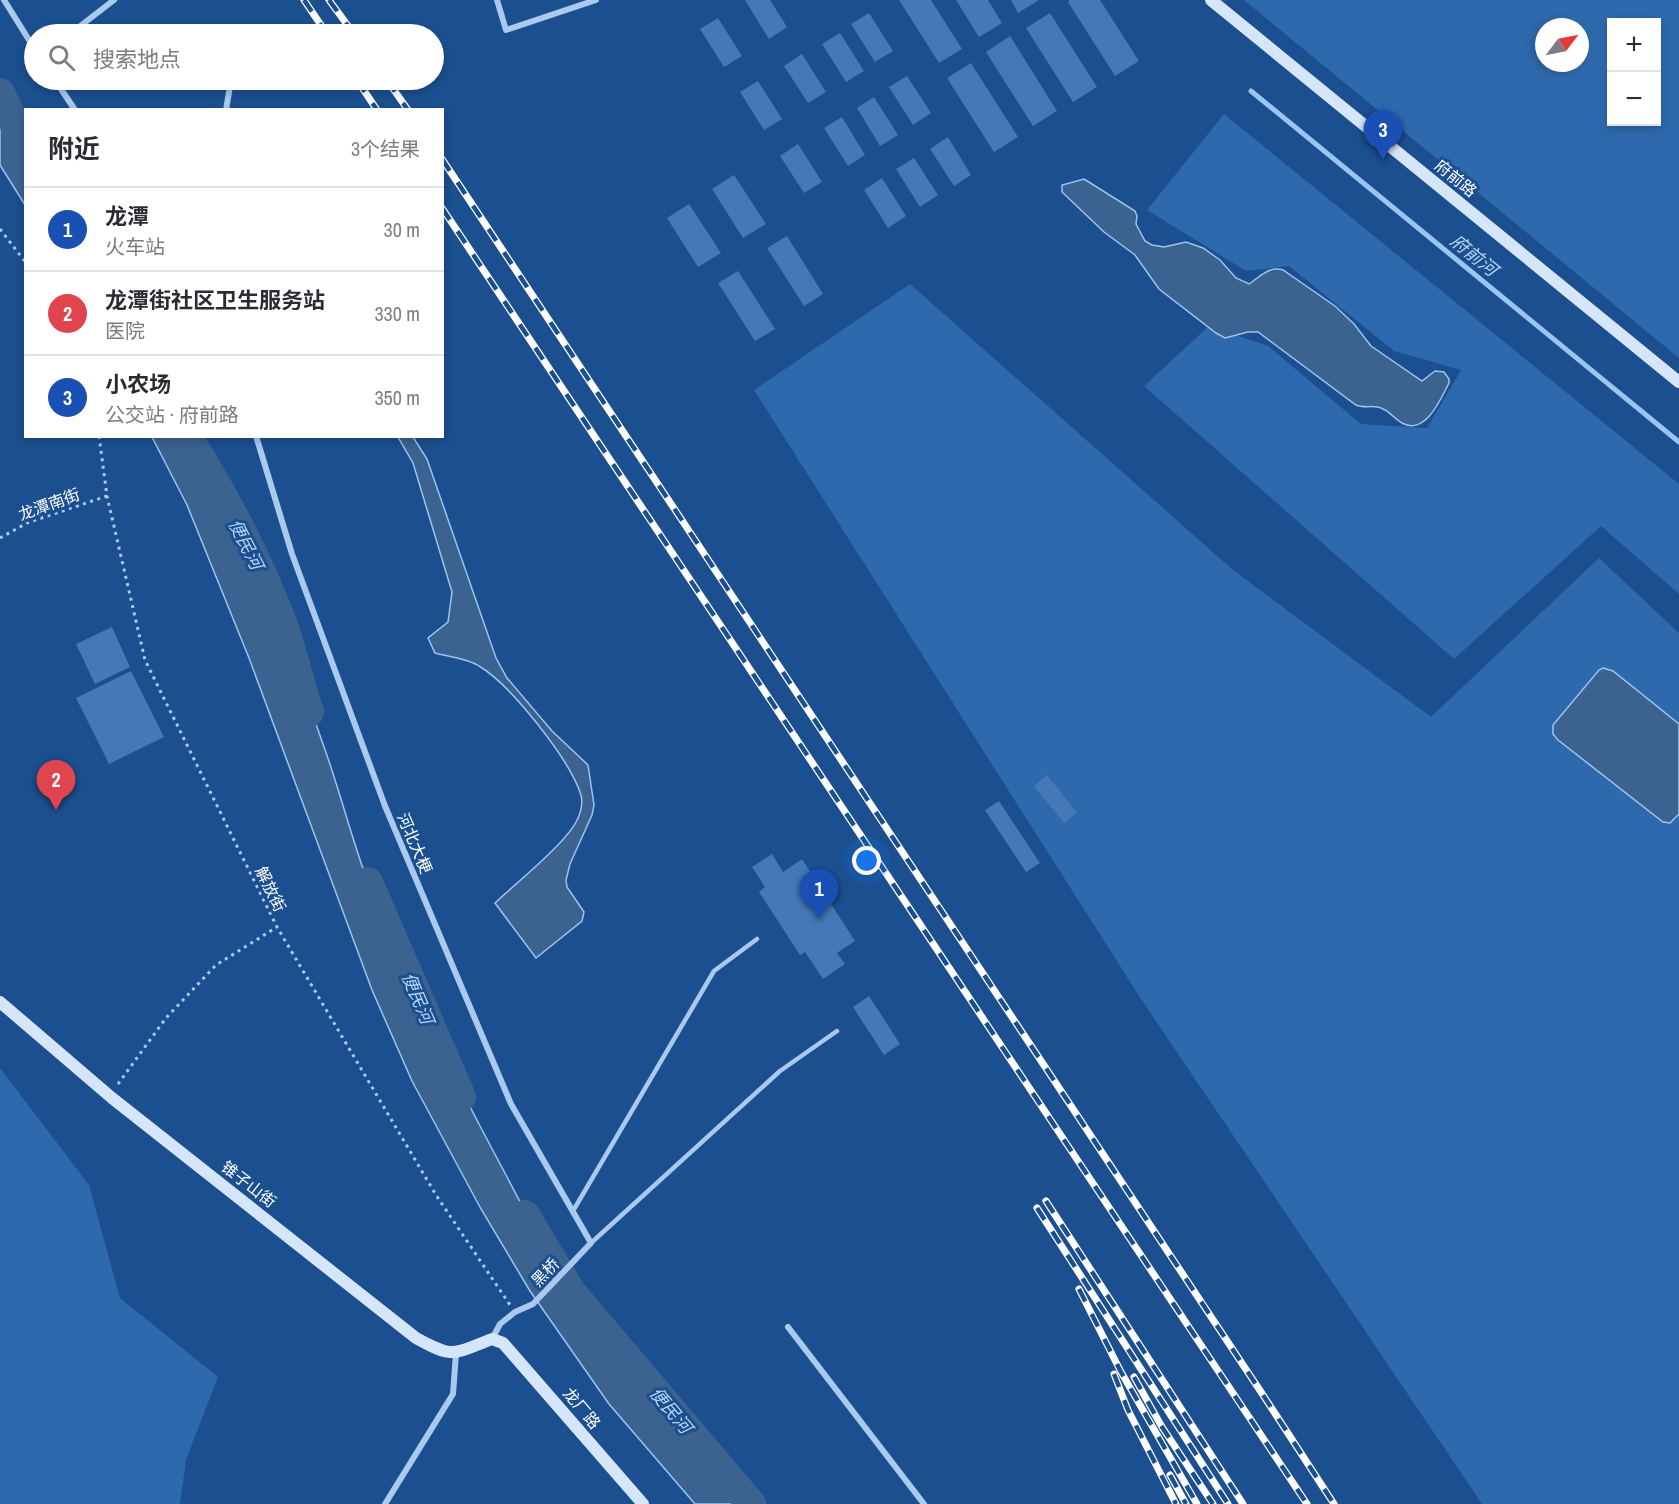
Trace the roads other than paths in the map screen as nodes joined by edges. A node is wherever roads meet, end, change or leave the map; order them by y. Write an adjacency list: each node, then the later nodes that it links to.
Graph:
1 (4, 0): 7 (street)
2 (114, 0): 6 (street)
3 (497, 0): 4 (street)
4 (596, 0)
5 (1211, 0): 12 (street, 府前路)
6 (83, 24)
7 (24, 32)
8 (62, 90): 10 (street)
9 (229, 90): 11 (street)
10 (74, 108)
11 (226, 108)
12 (1679, 382)
13 (257, 438): 17 (street, 河北大梗)
14 (757, 939): 17 (lane)
15 (0, 1002): 21 (street, 锥子山街)
16 (837, 1030): 18 (lane)
17 (573, 1211): 18 (street, 河北大梗)
18 (591, 1243): 20 (street, 黑桥)
19 (788, 1327): 24 (street)
20 (492, 1339): 21 (street); 23 (street, 龙厂路)
21 (456, 1353): 22 (street)
22 (385, 1504)
23 (643, 1504)
24 (924, 1504)

